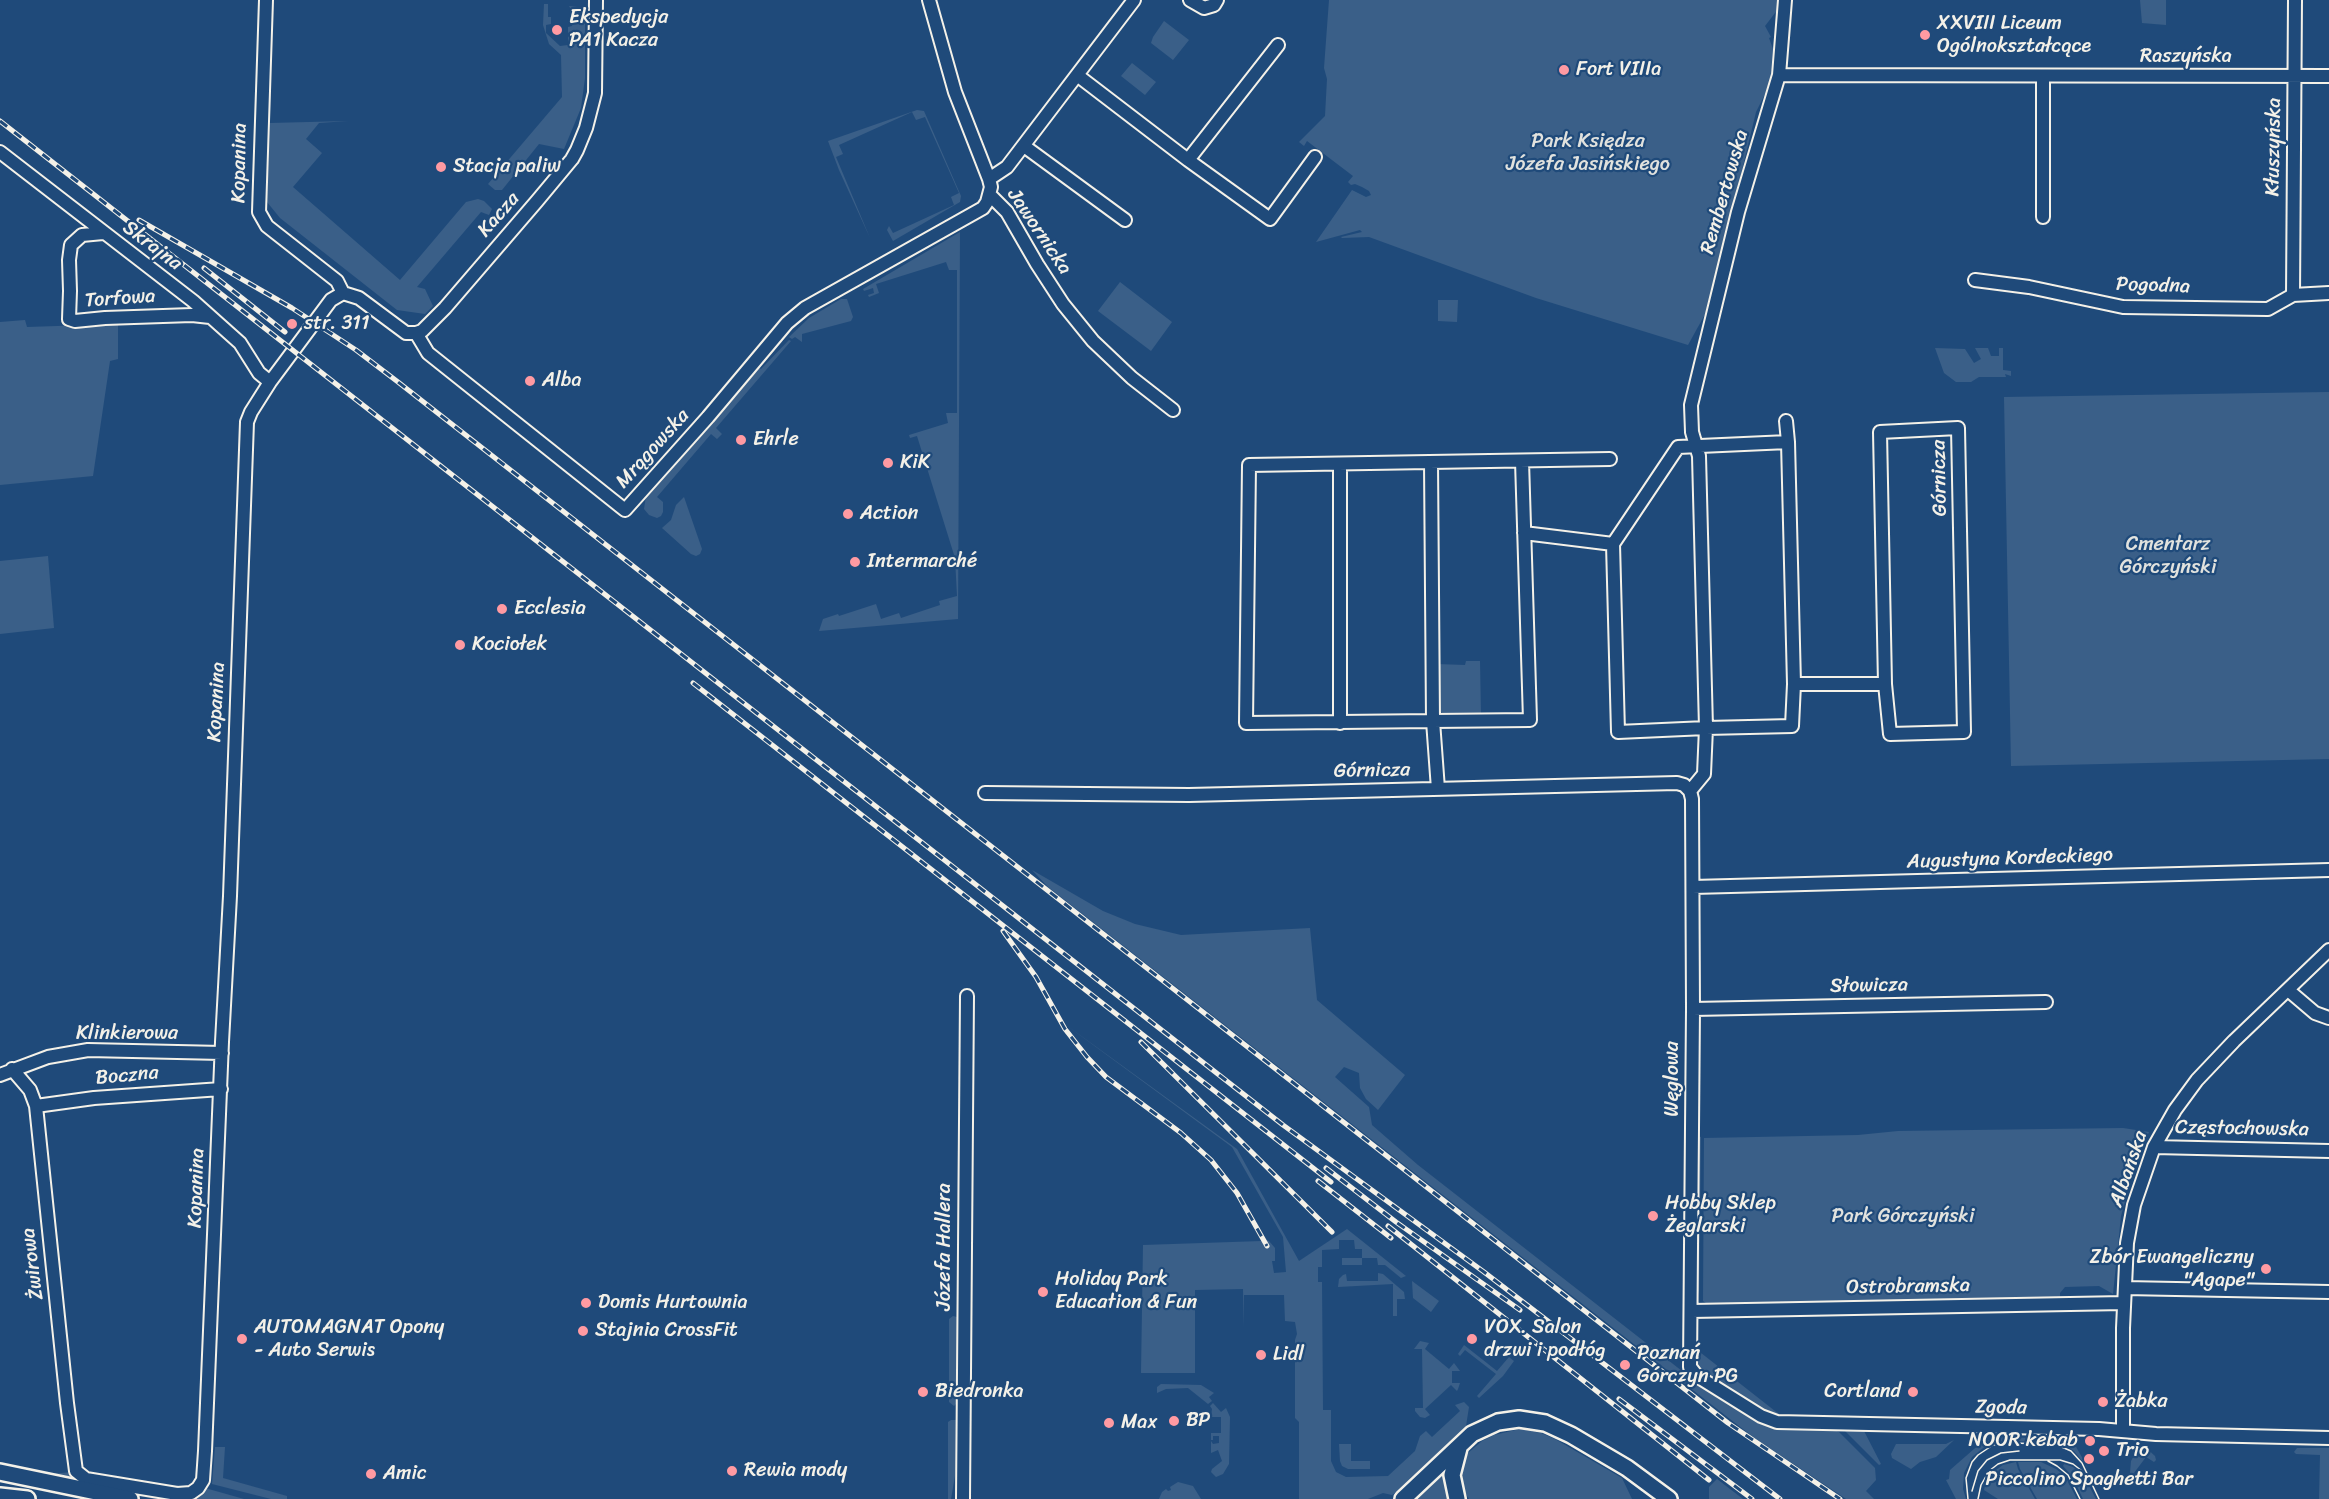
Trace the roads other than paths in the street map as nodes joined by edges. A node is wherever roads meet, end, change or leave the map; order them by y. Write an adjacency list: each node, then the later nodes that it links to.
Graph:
1 (266, 0): 25 (street, Kopanina)
2 (596, 0): 29 (street, Kacza)
3 (929, 0): 19 (street, Jawornicka)
4 (1134, 0): 10 (street)
5 (1190, 0): 6 (street)
6 (1217, 0)
7 (1785, 0): 11 (street, Rembertowska)
8 (2295, 0): 12 (street, Kłuszyńska)
9 (1278, 45): 18 (street)
10 (1077, 75): 15 (street); 18 (street)
11 (1779, 75): 14 (street, Raszyńska); 34 (street, Rembertowska)
12 (2295, 76): 13 (street, Raszyńska); 14 (street, Raszyńska); 27 (street, Kłuszyńska)
13 (2329, 76)
14 (2043, 77): 21 (street)
15 (1024, 146): 19 (street); 22 (street)
16 (0, 152): 23 (street, Skrajna)
17 (1315, 157): 18 (street)
18 (1188, 160)
19 (989, 179): 20 (street, Jawornicka)
20 (990, 195): 29 (street, Mrągowska); 31 (street, Jawornicka)
21 (2043, 217)
22 (1125, 220)
23 (102, 233): 28 (street, Skrajna); 28 (street, Torfowa)
24 (1975, 280): 27 (street, Pogodna)
25 (343, 293): 29 (street, Mrągowska); 30 (street, Kopanina)
26 (2329, 293): 27 (street, Pogodna)
27 (2293, 295)
28 (212, 318): 30 (street, Skrajna)
29 (416, 333)
30 (270, 382): 57 (street, Kopanina)
31 (1173, 410)
32 (1786, 421): 33 (street)
33 (1788, 442): 34 (street); 41 (street)
34 (1696, 445): 40 (street); 45 (street)
35 (1610, 459): 37 (street)
36 (1431, 462): 37 (street); 38 (street); 43 (street)
37 (1522, 462): 39 (street)
38 (1341, 465): 44 (street); 44 (street)
39 (1524, 533): 40 (street); 43 (street)
40 (1613, 544): 45 (street)
41 (1794, 684): 42 (street); 45 (street)
42 (1885, 684): 42 (street, Górnicza)
43 (1433, 721): 44 (street); 46 (street)
44 (1340, 723)
45 (1706, 728): 47 (street)
46 (1438, 789): 47 (street, Górnicza); 48 (street, Górnicza)
47 (1690, 791): 50 (street, Węglowa)
48 (985, 793)
49 (2329, 870): 50 (street, Augustyna Kordeckiego)
50 (1692, 887): 55 (street, Węglowa)
51 (2329, 950): 52 (street, Albańska)
52 (2288, 990): 56 (street); 62 (street, Albańska)
53 (967, 996): 77 (street, Józefa Hallera)
54 (2046, 1002): 55 (street, Słowicza)
55 (1693, 1009): 67 (street, Węglowa)
56 (2329, 1018)
57 (222, 1053): 58 (street, Klinkierowa); 60 (street, Kopanina)
58 (12, 1069): 59 (street, Klinkierowa); 61 (street, Żwirowa)
59 (0, 1075)
60 (220, 1089): 61 (street, Boczna); 72 (street, Kopanina)
61 (36, 1106): 72 (street, Żwirowa)
62 (2154, 1147): 63 (street, Częstochowska); 64 (street, Albańska)
63 (2329, 1151)
64 (2125, 1288): 65 (street); 66 (street, Albańska)
65 (2329, 1292)
66 (2124, 1303): 67 (street, Ostrobramska); 69 (street, Albańska)
67 (1692, 1311): 68 (street, Węglowa)
68 (1690, 1367): 69 (street, Zgoda)
69 (2123, 1431): 70 (street, Zgoda)
70 (2329, 1438)
71 (1461, 1443): 78 (main road); 79 (main road); 80 (main road)
72 (73, 1462)
73 (0, 1472): 76 (main road)
74 (0, 1496): 75 (main road)
75 (27, 1499)
76 (130, 1499)
77 (963, 1499)
78 (1403, 1499)
79 (1457, 1499)
80 (1669, 1499)

